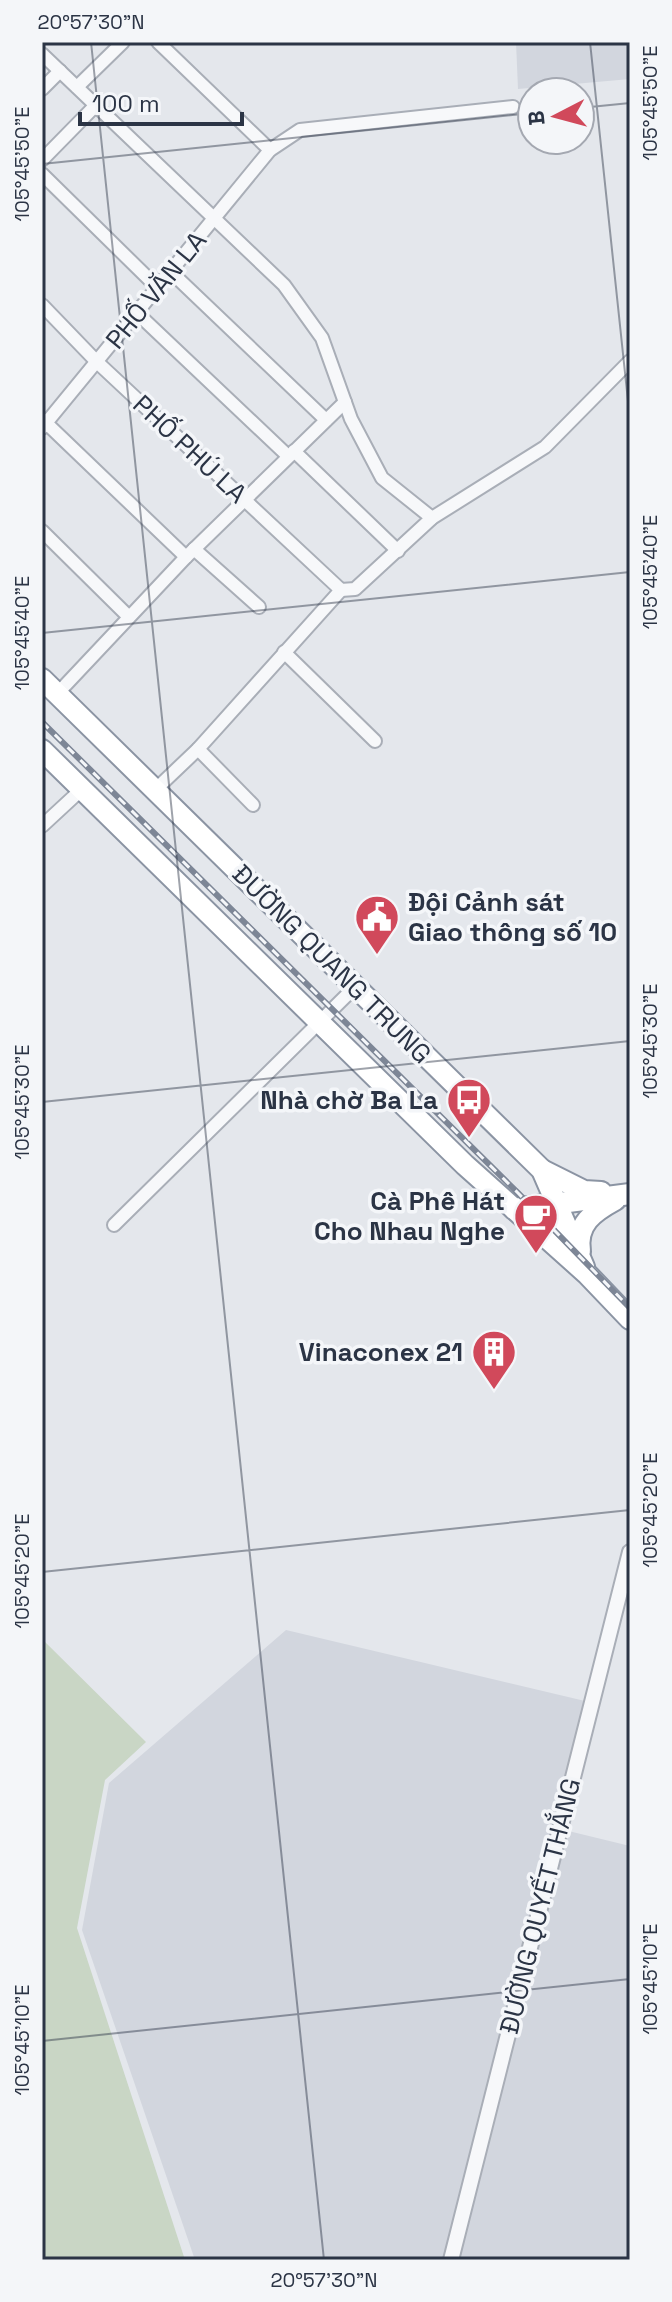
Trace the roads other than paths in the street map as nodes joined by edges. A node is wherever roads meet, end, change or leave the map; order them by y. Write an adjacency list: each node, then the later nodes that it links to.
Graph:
1 (123, 42): 5 (street)
2 (158, 42): 9 (street)
3 (42, 54): 4 (street)
4 (60, 71): 5 (street); 6 (street)
5 (77, 87): 7 (street)
6 (42, 89)
7 (96, 105): 10 (street); 12 (street)
8 (513, 107): 9 (street, PHỐ VĂN LA)
9 (270, 150): 12 (street, PHỐ VĂN LA)
10 (42, 160)
11 (42, 174): 14 (street)
12 (213, 220): 13 (street, PHỐ VĂN LA); 19 (street)
13 (171, 272): 14 (street, PHỐ VĂN LA); 20 (street)
14 (158, 288): 16 (street, PHỐ VĂN LA)
15 (42, 305): 18 (street, PHỐ PHÚ LA)
16 (137, 313): 18 (street, PHỐ VĂN LA); 22 (street)
17 (630, 361): 24 (street)
18 (97, 362): 21 (street, PHỐ VĂN LA); 23 (street, PHỐ PHÚ LA)
19 (345, 402): 20 (street); 24 (street)
20 (326, 420): 22 (street)
21 (44, 423): 27 (street)
22 (291, 454): 23 (street); 26 (street)
23 (244, 499): 27 (street); 28 (street, PHỐ PHÚ LA)
24 (432, 518): 26 (street)
25 (42, 531): 30 (street)
26 (398, 551): 28 (street)
27 (190, 553): 29 (street); 30 (street)
28 (341, 590): 31 (street)
29 (259, 607)
30 (129, 617): 32 (street)
31 (284, 652): 33 (street); 34 (street)
32 (50, 686): 37 (highway, ĐƯỜNG QUANG TRUNG)
33 (375, 741)
34 (198, 749): 37 (street); 38 (street)
35 (42, 750): 36 (highway, ĐƯỜNG QUANG TRUNG)
36 (82, 789): 39 (street); 41 (highway, ĐƯỜNG QUANG TRUNG)
37 (155, 790): 40 (highway, ĐƯỜNG QUANG TRUNG)
38 (253, 805)
39 (42, 826)
40 (355, 987): 41 (street); 42 (highway, ĐƯỜNG QUANG TRUNG)
41 (320, 1023): 45 (highway, ĐƯỜNG QUANG TRUNG); 46 (street)
42 (542, 1170): 43 (highway); 44 (highway, ĐƯỜNG QUANG TRUNG)
43 (627, 1194): 44 (highway); 47 (highway)
44 (557, 1204): 45 (highway); 47 (highway, ĐƯỜNG QUANG TRUNG)
45 (514, 1209): 47 (highway, ĐƯỜNG QUANG TRUNG)
46 (114, 1225)
47 (587, 1274): 48 (highway, ĐƯỜNG QUANG TRUNG)
48 (630, 1319)
49 (630, 1552): 50 (street, ĐƯỜNG QUYẾT THẮNG)
50 (451, 2260)

